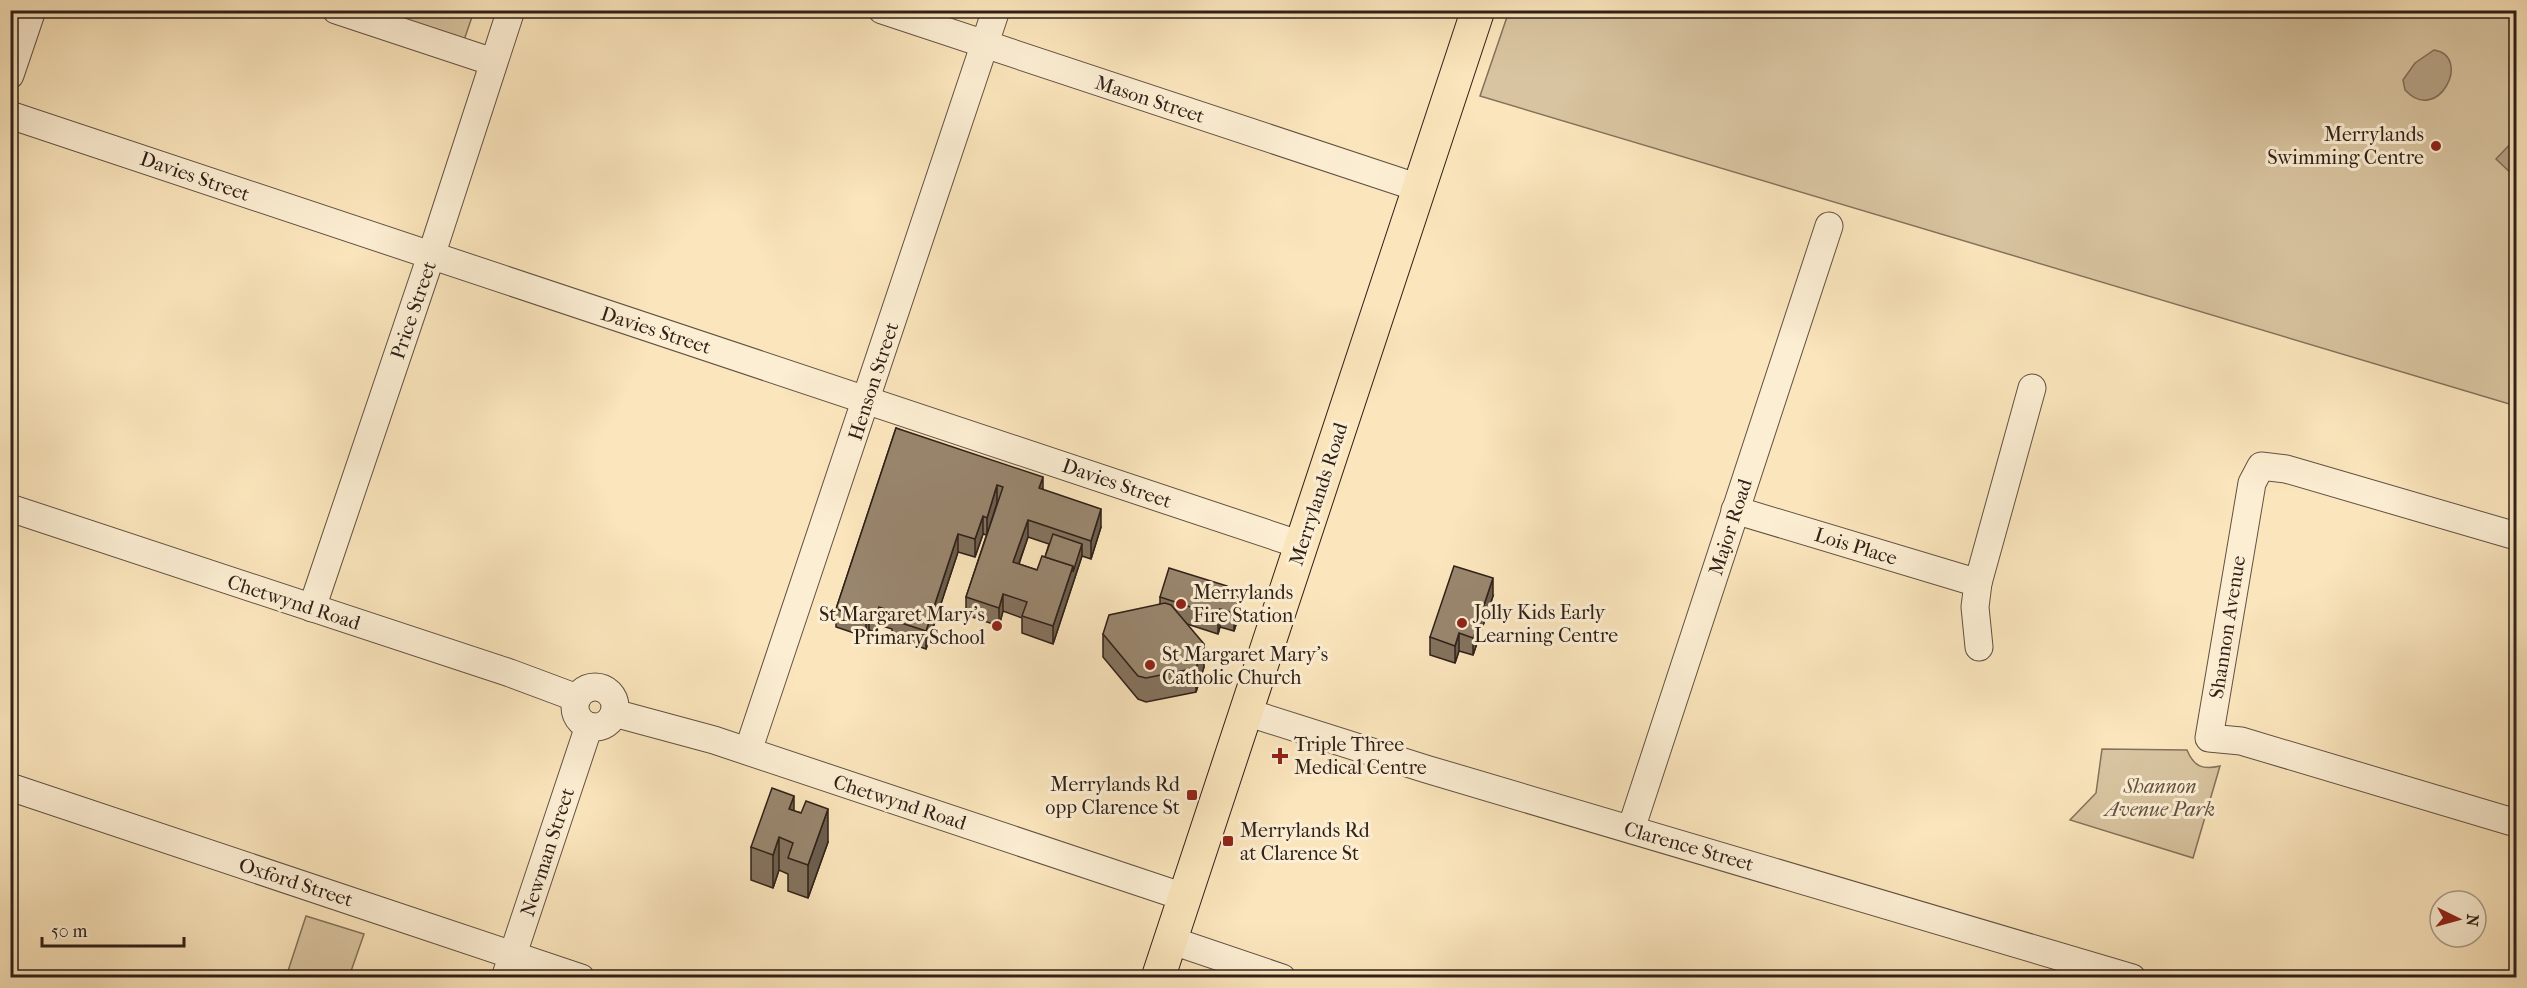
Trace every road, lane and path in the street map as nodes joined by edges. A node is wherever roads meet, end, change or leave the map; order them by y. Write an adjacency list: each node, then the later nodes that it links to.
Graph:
1 (32, 10): 9 (street)
2 (336, 10): 8 (street)
3 (511, 10): 8 (street, Price Street)
4 (882, 10): 7 (street, Mason Street)
5 (996, 10): 7 (street, Henson Street)
6 (1478, 10): 11 (main road, Merrylands Road)
7 (984, 45): 11 (street, Mason Street); 15 (street, Henson Street)
8 (493, 62): 13 (street, Price Street)
9 (10, 75)
10 (10, 115): 13 (street, Davies Street)
11 (1419, 188): 19 (main road, Merrylands Road)
12 (1829, 226): 16 (street, Major Road)
13 (431, 256): 15 (street, Davies Street); 21 (street, Price Street)
14 (2032, 388): 20 (street)
15 (867, 400): 19 (street, Davies Street); 27 (street, Henson Street)
16 (1735, 510): 20 (street, Lois Place); 30 (street, Major Road)
17 (11, 511): 21 (street, Chetwynd Road)
18 (2517, 536): 29 (street, Shannon Avenue)
19 (1301, 545): 24 (main road, Merrylands Road)
20 (1978, 583): 22 (street)
21 (312, 608): 23 (street, Chetwynd Road)
22 (1979, 647)
23 (577, 698): 25 (street); 26 (street)
24 (1246, 712): 30 (street, Clarence Street); 31 (main road, Merrylands Road)
25 (614, 713): 26 (street); 27 (street, Chetwynd Road)
26 (589, 726): 33 (street, Newman Street)
27 (748, 751): 31 (street, Chetwynd Road)
28 (10, 788): 33 (street, Oxford Street)
29 (2517, 823)
30 (1631, 829): 37 (street, Clarence Street)
31 (1184, 897): 32 (main road, Merrylands Road)
32 (1170, 940): 35 (main road, Merrylands Road); 36 (street)
33 (509, 966): 34 (street, Oxford Street)
34 (581, 978)
35 (1158, 978)
36 (1282, 978)
37 (2132, 978)

